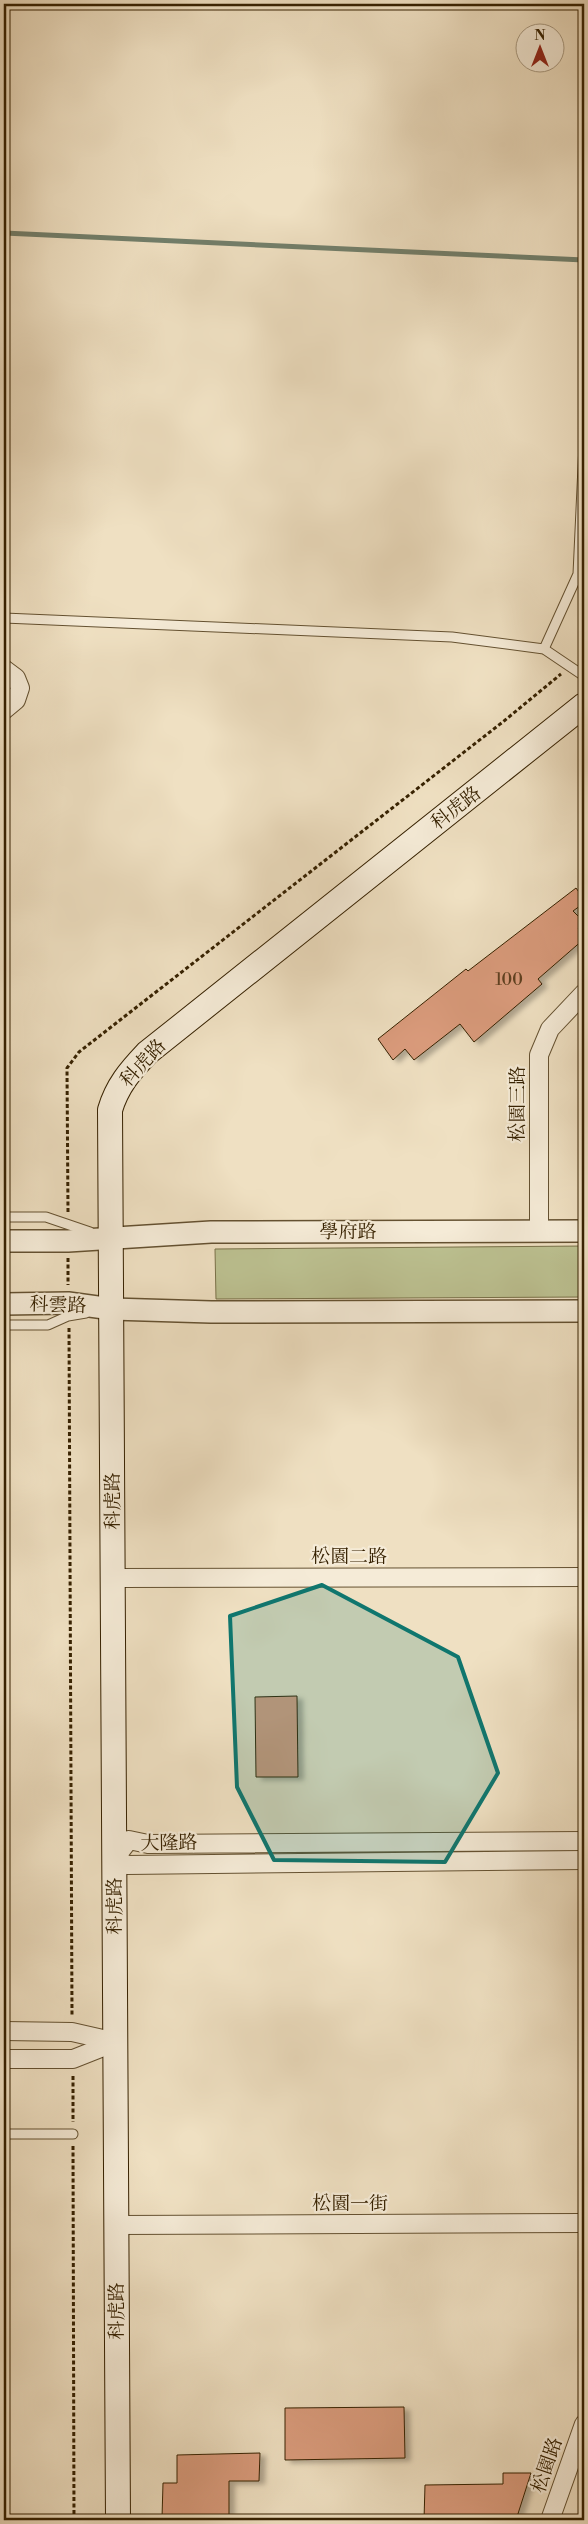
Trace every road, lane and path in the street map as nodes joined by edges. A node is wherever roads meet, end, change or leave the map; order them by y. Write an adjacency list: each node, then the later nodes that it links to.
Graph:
1 (584, 445): 3 (lane)
2 (4, 618): 3 (lane)
3 (544, 649): 4 (lane)
4 (569, 666): 6 (lane); 13 (path)
5 (4, 670): 8 (street)
6 (584, 676)
7 (584, 705): 14 (main road, 科虎路)
8 (4, 710)
9 (584, 993): 11 (street, 松園三路)
10 (4, 1218): 13 (lane)
11 (539, 1231): 12 (street, 學府路); 14 (street, 學府路)
12 (584, 1231)
13 (68, 1234): 14 (street); 15 (street); 18 (path)
14 (112, 1238): 17 (main road, 科虎路)
15 (4, 1241)
16 (4, 1304): 18 (street, 科雲路)
17 (112, 1308): 18 (street, 科雲路); 19 (street); 22 (main road, 科虎路)
18 (68, 1309): 20 (lane); 27 (path)
19 (584, 1311)
20 (4, 1325)
21 (584, 1577): 22 (street, 松園二路)
22 (114, 1578): 24 (main road, 科虎路)
23 (584, 1840): 24 (street, 大隆路)
24 (115, 1858): 25 (street, 大隆路); 28 (main road, 科虎路)
25 (584, 1860)
26 (4, 2032): 27 (street)
27 (72, 2032): 28 (street)
28 (116, 2042): 30 (street); 34 (main road, 科虎路)
29 (4, 2059): 30 (street)
30 (72, 2059): 32 (path)
31 (4, 2134): 32 (lane)
32 (73, 2134): 36 (path)
33 (584, 2223): 34 (street, 松園一街)
34 (116, 2225): 37 (main road, 科虎路)
35 (584, 2424): 38 (street, 松園路)
36 (74, 2520)
37 (118, 2520)
38 (550, 2520)

